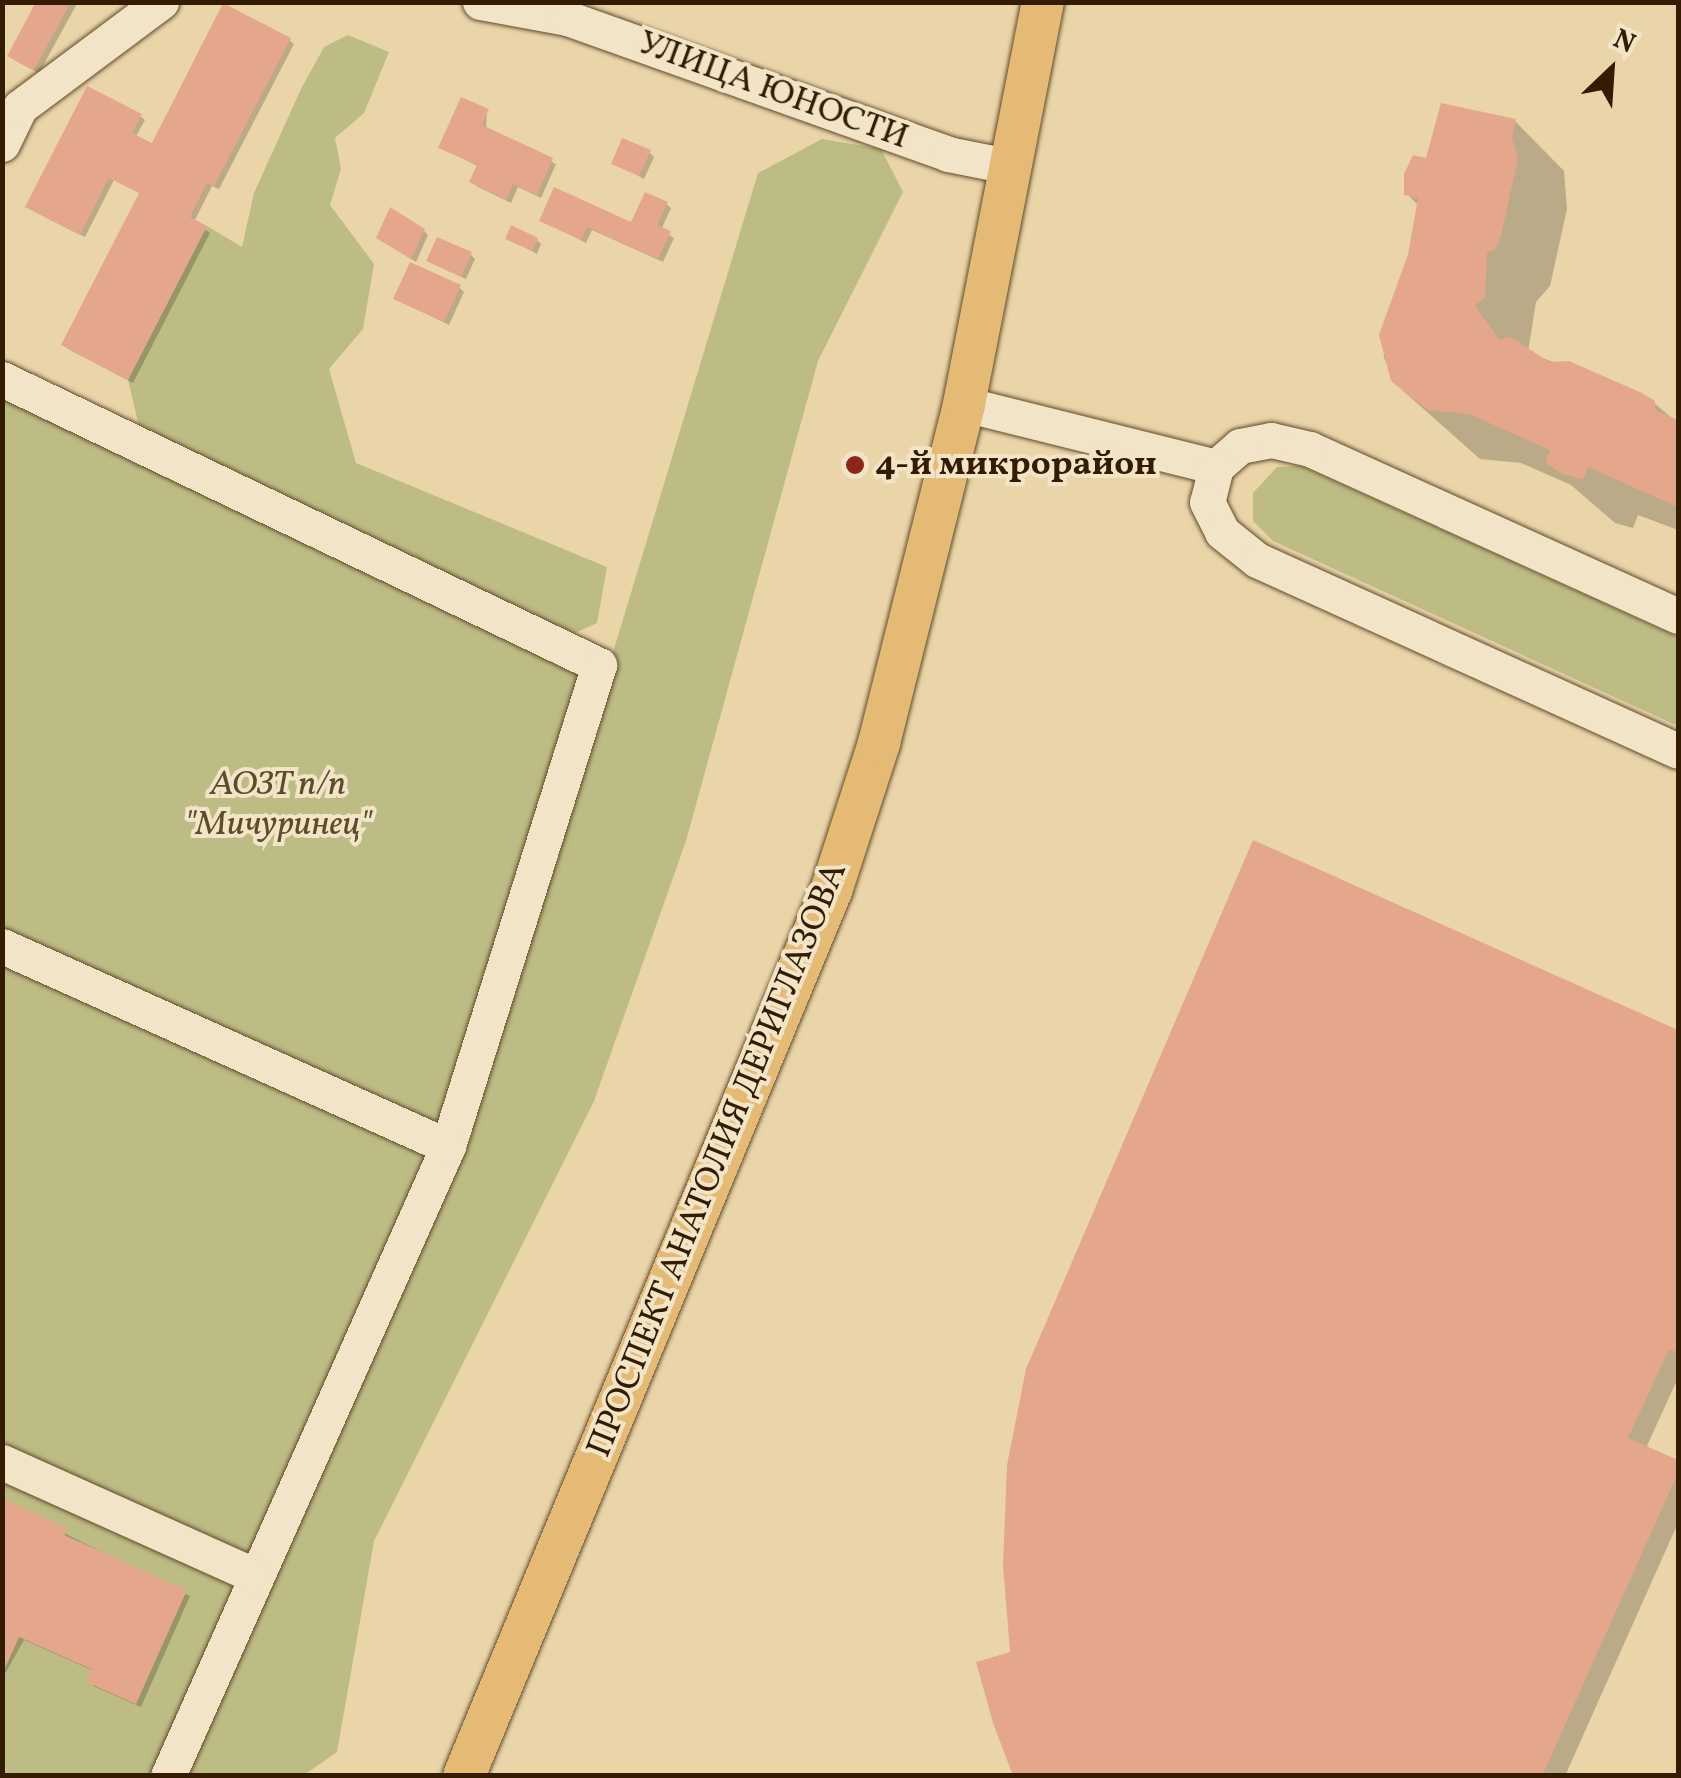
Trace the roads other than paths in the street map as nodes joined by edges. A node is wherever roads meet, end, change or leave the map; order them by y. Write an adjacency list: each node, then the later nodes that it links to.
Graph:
1 (161, 2): 4 (street)
2 (480, 2): 5 (street, УЛИЦА ЮНОСТИ)
3 (1043, 2): 5 (main road, ПРОСПЕКТ АНАТОЛИЯ ДЕРИГЛАЗОВА)
4 (2, 144)
5 (1013, 166): 7 (main road, ПРОСПЕКТ АНАТОЛИЯ ДЕРИГЛАЗОВА)
6 (2, 379): 12 (street)
7 (964, 404): 8 (street); 16 (main road, ПРОСПЕКТ АНАТОЛИЯ ДЕРИГЛАЗОВА)
8 (1216, 467): 9 (street); 10 (street)
9 (1678, 616)
10 (1678, 751)
11 (2, 946): 12 (street)
12 (448, 1146): 14 (street)
13 (2, 1462): 14 (street)
14 (254, 1575): 15 (street)
15 (168, 1776)
16 (464, 1776)

